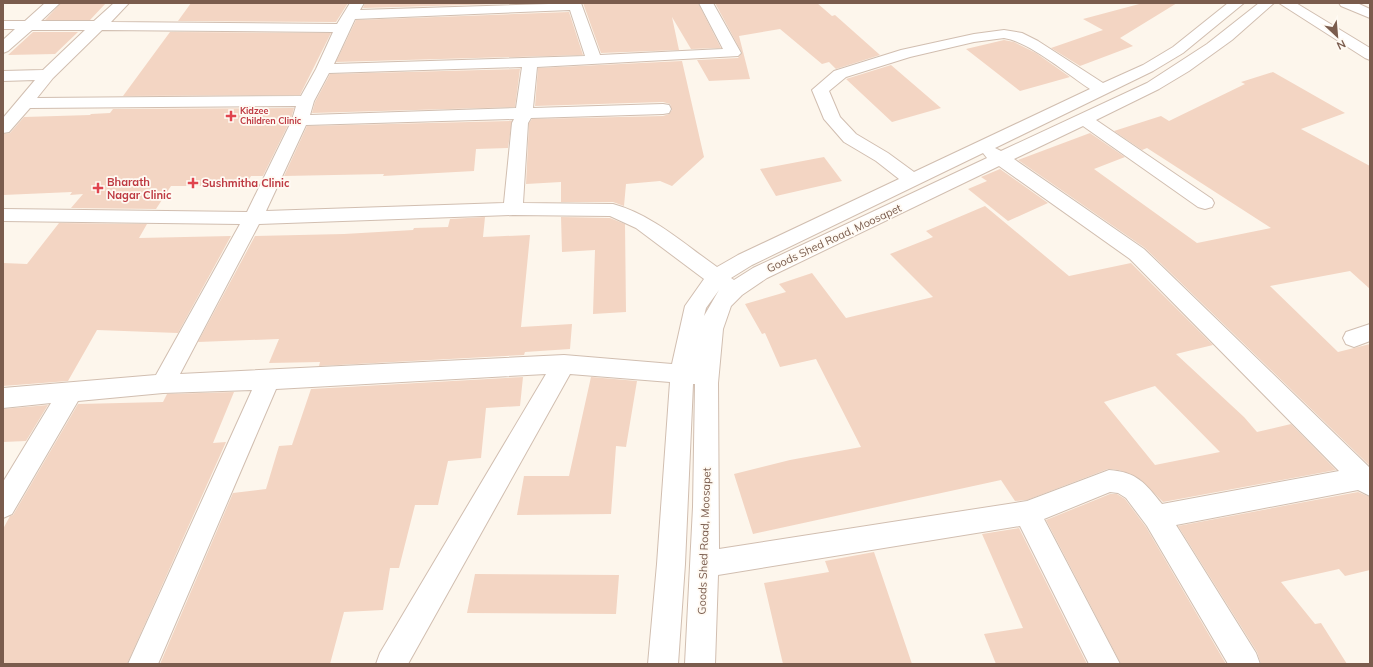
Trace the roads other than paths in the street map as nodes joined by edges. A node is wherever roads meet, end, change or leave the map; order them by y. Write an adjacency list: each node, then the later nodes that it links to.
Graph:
1 (53, 3): 12 (street)
2 (122, 3): 14 (street)
3 (706, 3): 17 (street)
4 (1267, 3): 11 (street, Goods Shed Road, Moosapet)
5 (1286, 3): 16 (street)
6 (1346, 3): 9 (street)
7 (574, 4): 10 (street); 17 (street)
8 (1231, 6): 11 (street); 22 (street, Goods Shed Road, Moosapet)
9 (1370, 14)
10 (350, 15): 14 (street); 19 (street)
11 (1246, 22): 27 (street, Goods Shed Road, Moosapet)
12 (29, 24): 13 (street); 14 (street); 15 (street)
13 (3, 25)
14 (98, 26): 20 (street)
15 (3, 48)
16 (1370, 55)
17 (594, 60): 18 (street)
18 (530, 62): 19 (street); 26 (street)
19 (324, 69): 23 (street)
20 (47, 75): 21 (street); 24 (street)
21 (3, 76)
22 (1103, 91): 30 (street, Goods Shed Road, Moosapet); 31 (street)
23 (306, 101): 24 (street); 28 (street)
24 (25, 103): 29 (street)
25 (663, 109): 26 (street)
26 (524, 114): 28 (street); 33 (street)
27 (1084, 119): 30 (street, Goods Shed Road, Moosapet); 32 (street)
28 (300, 120): 35 (street)
29 (3, 128)
30 (993, 153): 31 (street, Goods Shed Road, Moosapet); 37 (street, Goods Shed Road, Moosapet); 45 (street)
31 (913, 181): 36 (street, Goods Shed Road, Moosapet)
32 (1205, 202)
33 (513, 208): 35 (street); 36 (street)
34 (3, 215): 35 (street)
35 (253, 218): 42 (street)
36 (716, 277): 37 (street); 39 (street, Goods Shed Road, Moosapet)
37 (733, 289): 40 (street, Goods Shed Road, Moosapet)
38 (564, 364): 39 (street); 41 (street); 51 (street)
39 (682, 373): 40 (street); 52 (street, Goods Shed Road, Moosapet)
40 (708, 376): 49 (street, Goods Shed Road, Moosapet)
41 (268, 380): 42 (street); 50 (street)
42 (163, 384): 43 (street)
43 (70, 393): 44 (street); 46 (street)
44 (3, 398)
45 (1367, 482): 48 (street)
46 (3, 506)
47 (1027, 513): 48 (street); 49 (street); 54 (street)
48 (1156, 517): 55 (street)
49 (706, 564): 53 (street, Goods Shed Road, Moosapet)
50 (143, 664)
51 (390, 664)
52 (663, 664)
53 (700, 664)
54 (1105, 664)
55 (1245, 664)

